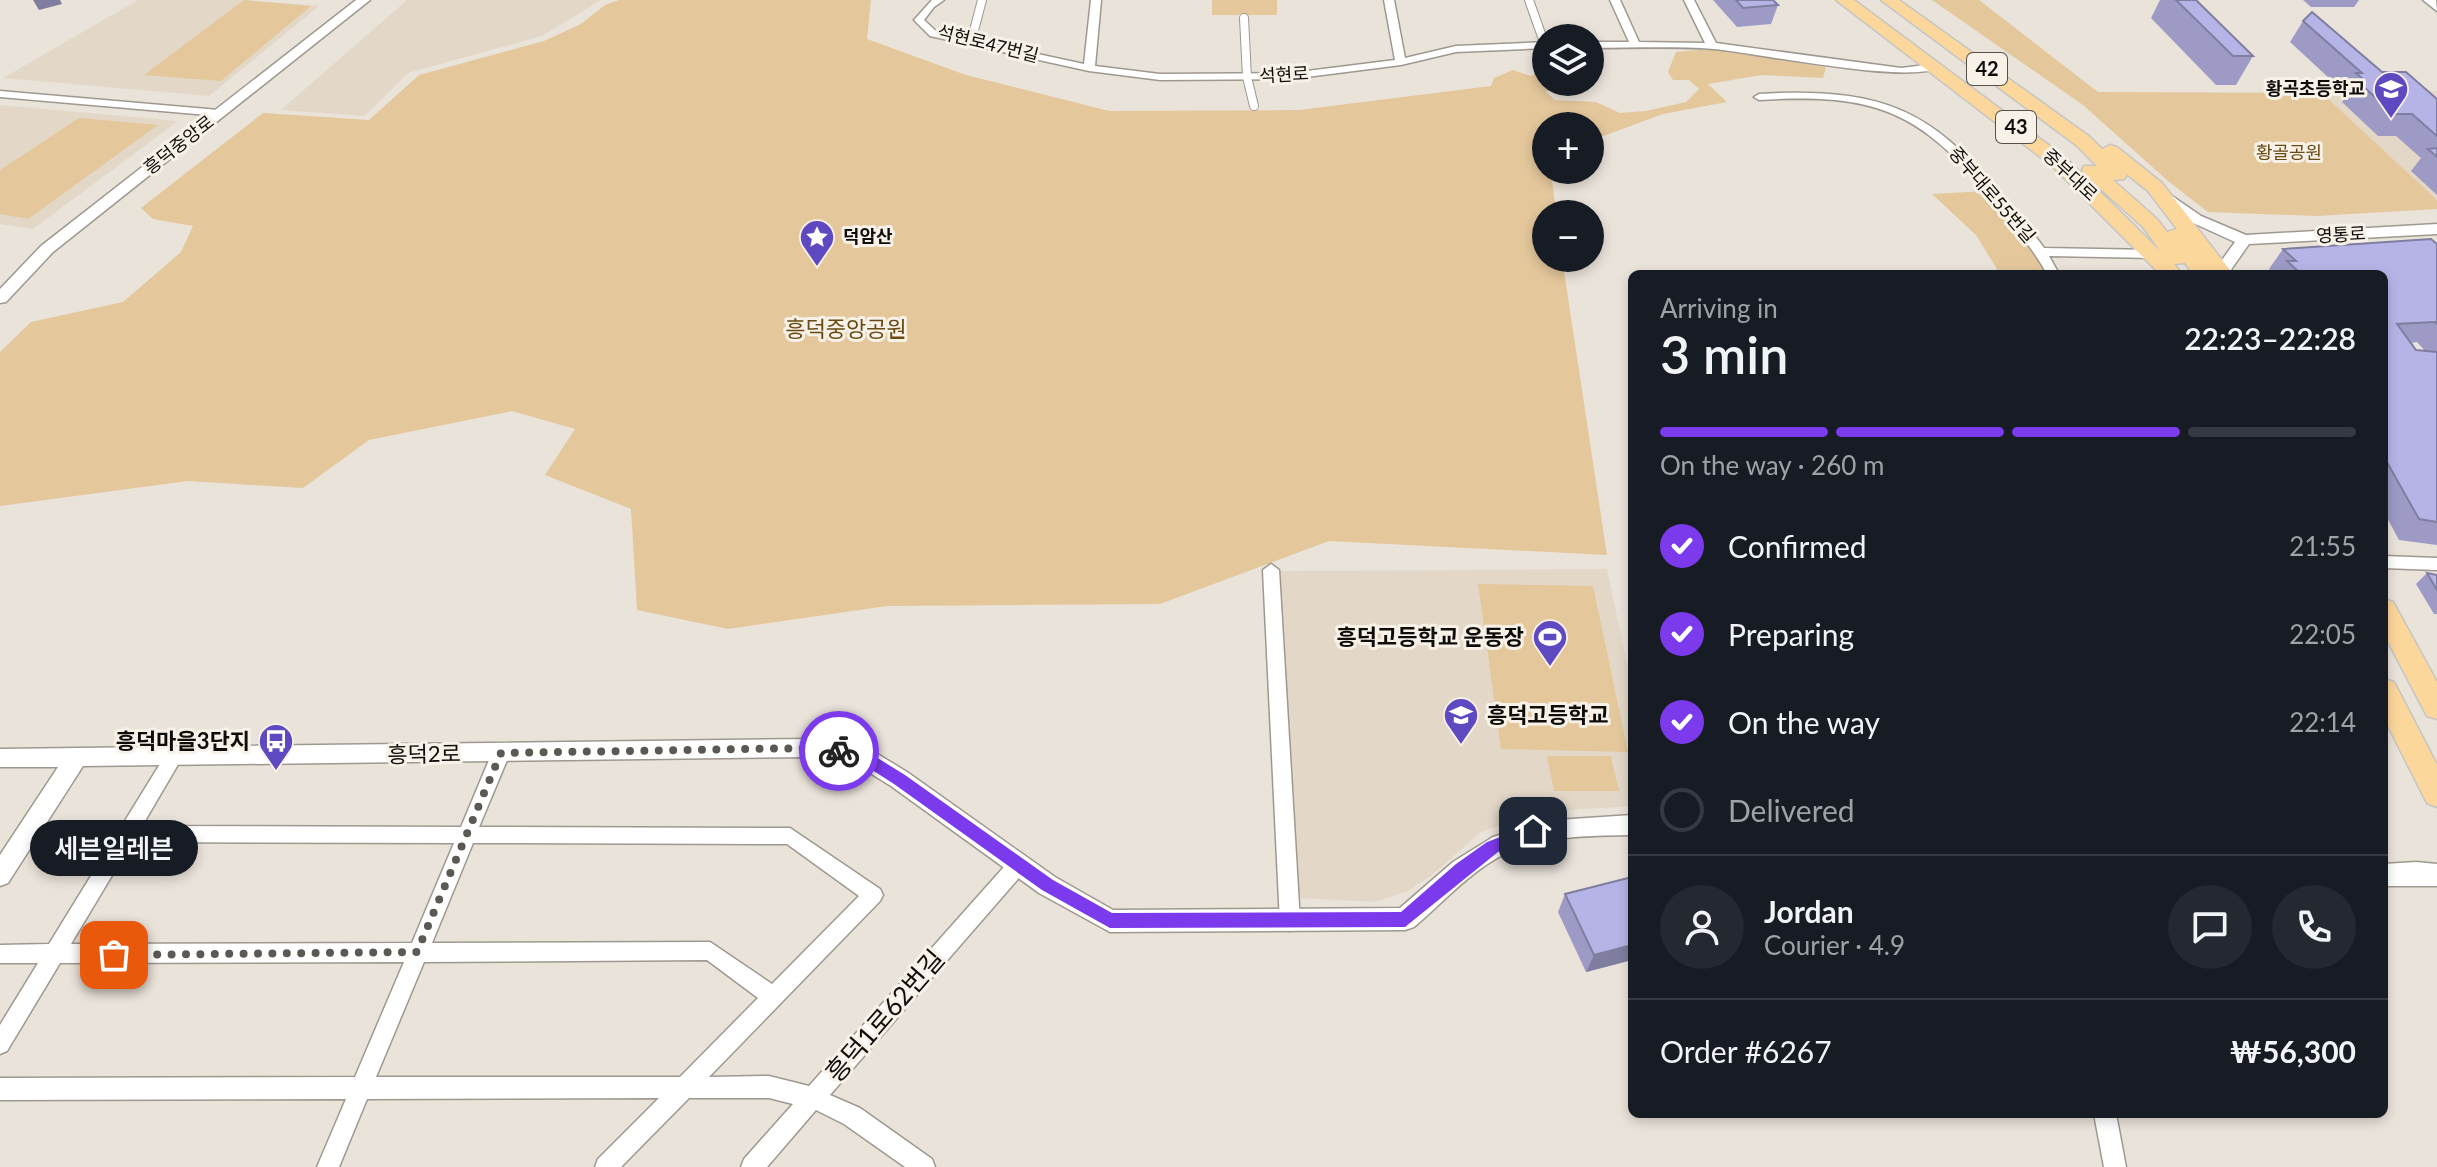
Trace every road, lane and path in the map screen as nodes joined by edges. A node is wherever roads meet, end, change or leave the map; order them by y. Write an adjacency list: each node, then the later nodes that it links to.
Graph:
1 (364, 0): 29 (street, 흥덕중앙로)
2 (939, 0): 17 (street, 석현로47번길)
3 (982, 0): 17 (street)
4 (1096, 0): 24 (street)
5 (1389, 0): 22 (street)
6 (1529, 0): 16 (street)
7 (1615, 0): 18 (street)
8 (1689, 0): 21 (street)
9 (1844, 0): 23 (main road, 중부대로 / 43)
10 (1869, 0): 37 (main road, 42)
11 (1889, 0): 38 (main road, 중부대로 / 42)
12 (1912, 0): 30 (main road, 중부대로 / 43)
13 (2429, 0): 14 (street)
14 (2437, 7)
15 (1244, 18): 25 (street)
16 (1538, 24)
17 (971, 42): 24 (street, 석현로47번길)
18 (1635, 44): 19 (street); 21 (street)
19 (1604, 45)
20 (1532, 46): 22 (street, 석현로)
21 (1712, 46): 23 (street)
22 (1401, 62): 25 (street, 석현로)
23 (1934, 67): 34 (main road, 중부대로 / 43)
24 (1089, 68): 25 (street, 석현로)
25 (1247, 77): 28 (street)
26 (0, 94): 29 (street)
27 (1759, 97): 33 (street, 중부대로55번길)
28 (1254, 106)
29 (219, 113): 41 (street, 흥덕중앙로)
30 (2155, 187): 32 (street, 영통로); 39 (main road, 중부대로 / 43)
31 (2437, 229): 32 (street, 영통로)
32 (2244, 240): 40 (street)
33 (2042, 252): 34 (street, 중부대로55번길); 35 (street, 중부대로55번길)
34 (2154, 254): 36 (main road, 중부대로 / 43)
35 (2051, 270)
36 (2168, 270)
37 (2181, 270)
38 (2213, 270)
39 (2214, 270)
40 (2219, 270)
41 (0, 298)
42 (2388, 562): 43 (street)
43 (2437, 564)
44 (1271, 570): 60 (street)
45 (2388, 623): 47 (main road)
46 (2388, 698): 52 (main road)
47 (2437, 708)
48 (501, 753): 49 (street, 흥덕2로); 55 (street); 56 (street, 흥덕2로)
49 (174, 756): 51 (street, 흥덕2로); 54 (street)
50 (0, 758): 51 (street, 흥덕2로)
51 (76, 758): 57 (street)
52 (2437, 794)
53 (1628, 825): 60 (street, 흥덕2로)
54 (127, 834): 55 (street); 63 (street)
55 (466, 836): 61 (street); 64 (street)
56 (1018, 865): 60 (street, 흥덕2로); 69 (street, 흥덕1로62번길)
57 (0, 875)
58 (2388, 875): 59 (street)
59 (2437, 875)
60 (1290, 922)
61 (417, 952): 63 (street); 64 (street); 68 (street)
62 (0, 954): 63 (street)
63 (54, 955): 65 (street)
64 (774, 997): 66 (street)
65 (0, 1044)
66 (683, 1085): 68 (street); 69 (street); 72 (street)
67 (0, 1089): 68 (street)
68 (360, 1089): 71 (street)
69 (813, 1098): 73 (street, 흥덕1로62번길); 74 (street)
70 (2106, 1118): 75 (street)
71 (328, 1167)
72 (606, 1167)
73 (752, 1167)
74 (924, 1167)
75 (2115, 1167)

